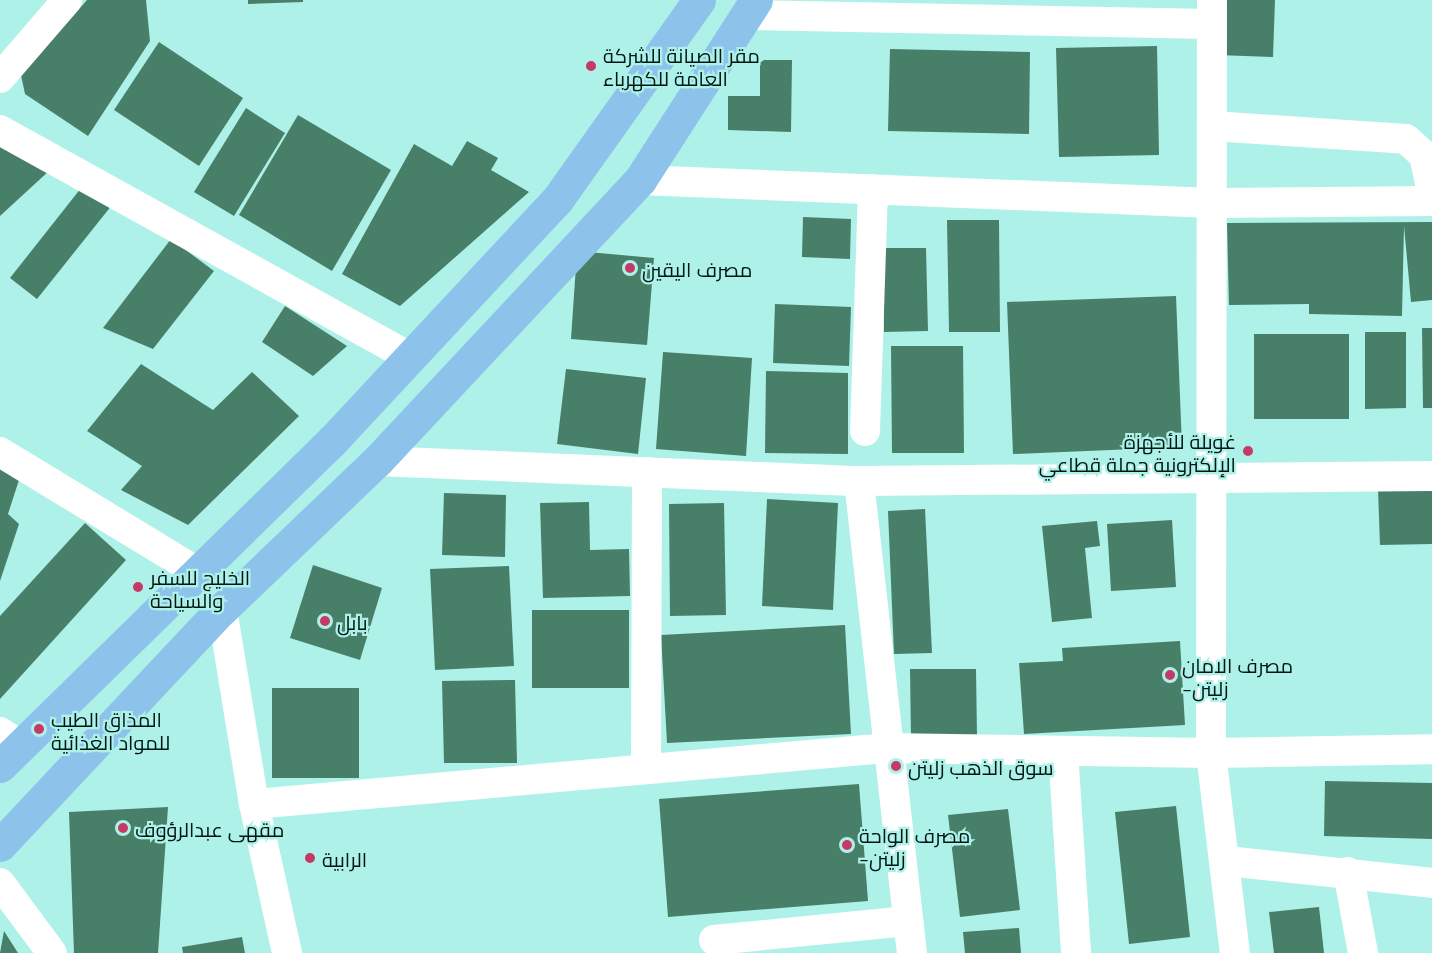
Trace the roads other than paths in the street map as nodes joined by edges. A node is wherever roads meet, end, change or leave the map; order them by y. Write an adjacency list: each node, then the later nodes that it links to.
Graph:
1 (67, 0): 5 (street)
2 (699, 0): 13 (main road)
3 (751, 7): 4 (street); 8 (main road)
4 (1211, 12): 6 (street)
5 (0, 78)
6 (1212, 126): 10 (street); 12 (street)
7 (0, 130): 13 (street)
8 (640, 180): 9 (street); 16 (main road)
9 (873, 189): 12 (street); 14 (street)
10 (1432, 194)
11 (1432, 201): 12 (street)
12 (1213, 203): 19 (street)
13 (408, 356): 21 (main road)
14 (865, 431)
15 (0, 452): 21 (street)
16 (377, 461): 17 (street); 22 (main road)
17 (647, 472): 20 (street); 28 (street)
18 (1432, 476): 19 (street)
19 (1213, 480): 20 (street); 27 (street)
20 (859, 481): 24 (street)
21 (199, 573): 23 (main road)
22 (222, 609): 29 (street); 30 (main road)
23 (7, 748)
24 (886, 748): 26 (street); 28 (street); 35 (street)
25 (1432, 749): 27 (street)
26 (1063, 751): 27 (street); 40 (street)
27 (1211, 753): 31 (street)
28 (646, 769): 29 (street)
29 (254, 804): 38 (street)
30 (0, 845)
31 (1227, 861): 32 (street); 41 (street)
32 (1348, 872): 34 (street); 42 (street)
33 (0, 883): 37 (street)
34 (1432, 883)
35 (908, 921): 36 (street); 39 (street)
36 (714, 940)
37 (52, 953)
38 (287, 953)
39 (912, 953)
40 (1076, 953)
41 (1235, 953)
42 (1363, 953)

